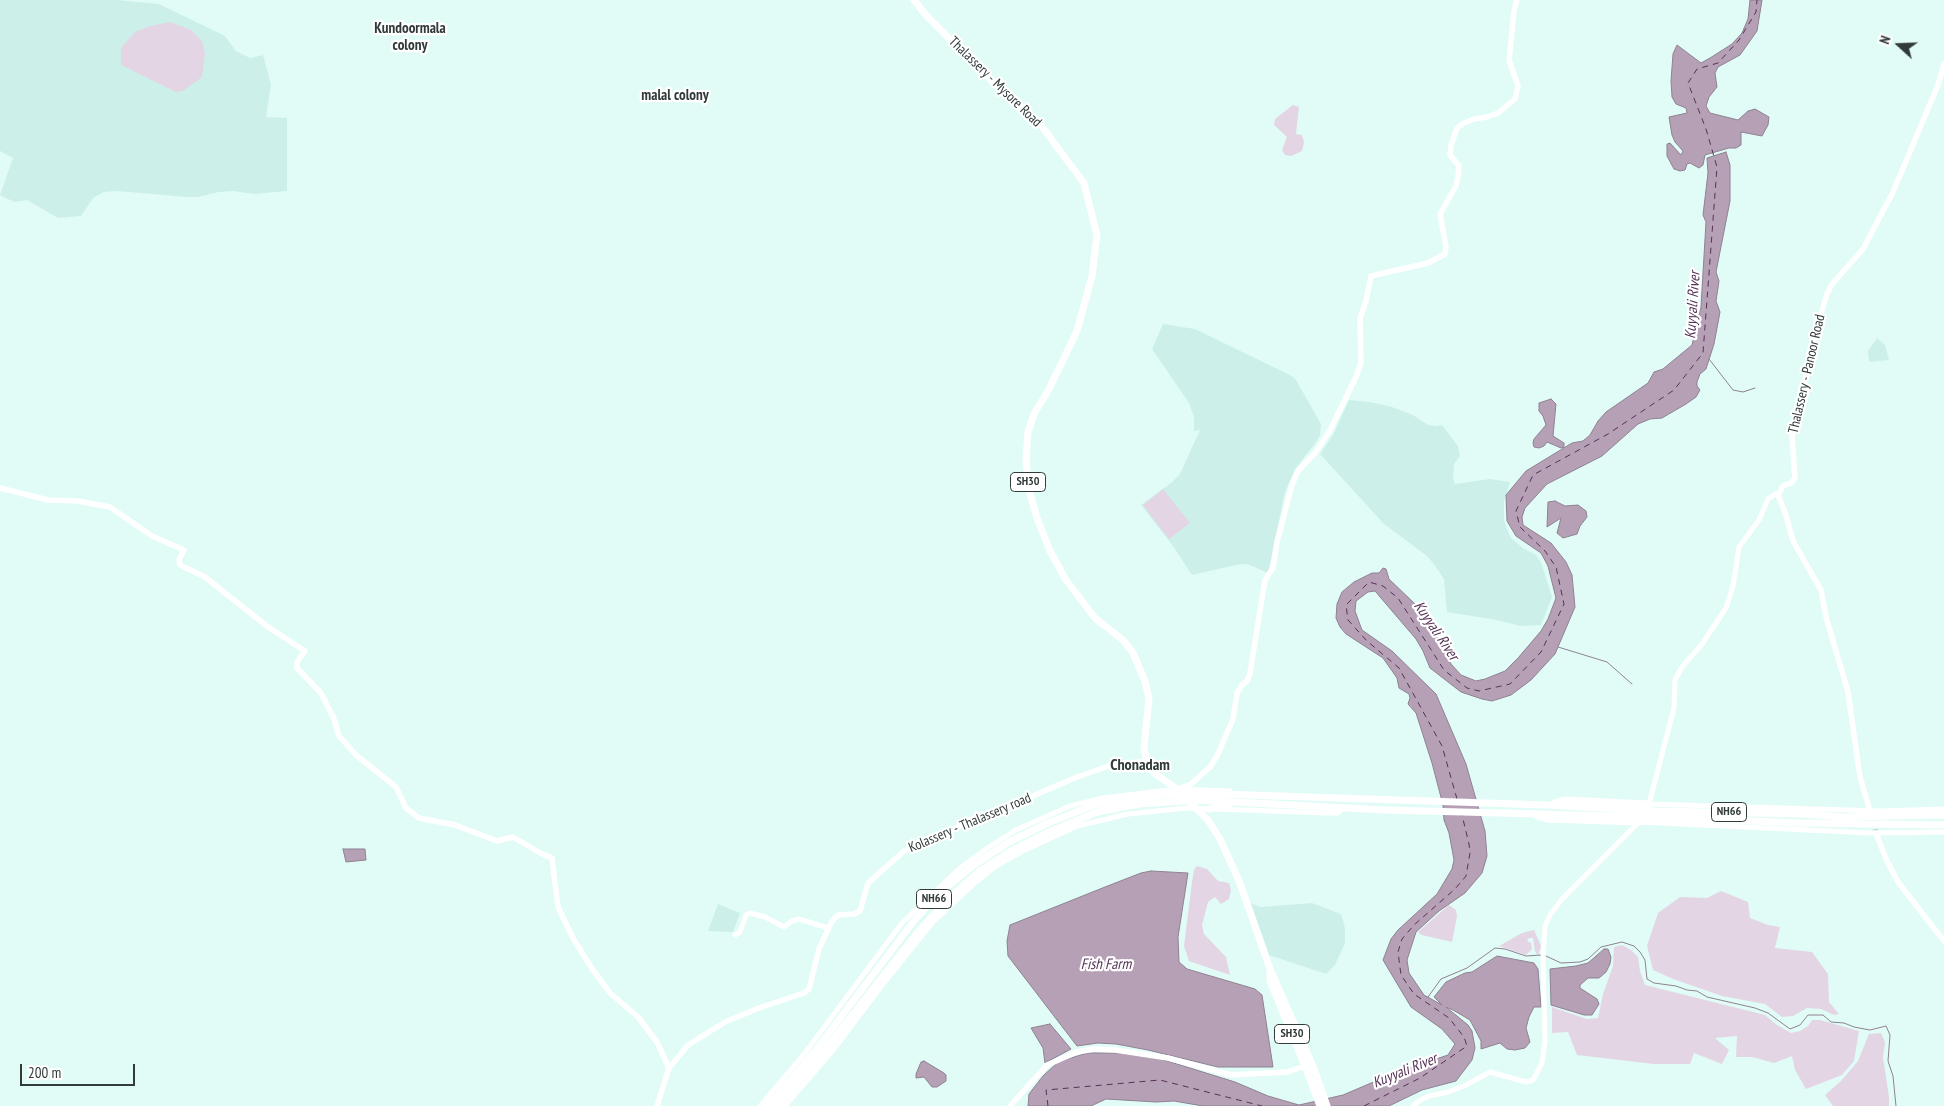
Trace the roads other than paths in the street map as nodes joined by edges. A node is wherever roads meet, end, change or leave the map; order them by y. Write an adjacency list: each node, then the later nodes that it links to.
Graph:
1 (914, 0): 6 (main road, Thalassery - Mysore Road / SH30)
2 (1517, 0): 7 (main road)
3 (1944, 64): 5 (main road, Thalassery - Panoor Road)
4 (0, 488): 29 (main road)
5 (1778, 494): 13 (street); 18 (main road)
6 (1146, 761): 7 (main road); 25 (main road, Kolassery - Thalassery road)
7 (1177, 789): 8 (street); 12 (main road); 32 (street)
8 (1205, 790): 9 (main road); 10 (street)
9 (1228, 794): 10 (main road, NH66); 33 (main road, NH66)
10 (1339, 798): 14 (main road, NH66)
11 (1245, 803): 12 (main road, NH66); 15 (main road, NH66); 16 (main road)
12 (1196, 804): 16 (street); 28 (main road, sh30); 34 (main road, NH66); 35 (street)
13 (1649, 804): 14 (main road); 18 (street)
14 (1546, 805): 20 (main road, NH66)
15 (1344, 808): 16 (street); 19 (main road, NH66)
16 (1209, 809)
17 (1944, 809): 18 (street)
18 (1870, 810)
19 (1528, 813): 21 (main road); 22 (main road, NH66)
20 (1944, 815)
21 (1640, 822): 23 (street); 38 (street)
22 (1944, 825)
23 (1876, 832): 24 (street); 27 (main road)
24 (1944, 832)
25 (828, 928): 26 (street); 29 (main road)
26 (735, 935)
27 (1944, 941)
28 (1308, 1064): 30 (main road); 36 (main road); 37 (main road, SH30)
29 (669, 1068): 31 (main road)
30 (1318, 1103)
31 (657, 1106)
32 (760, 1106)
33 (768, 1106)
34 (777, 1106)
35 (785, 1106)
36 (1010, 1106)
37 (1327, 1106)
38 (1413, 1106)

